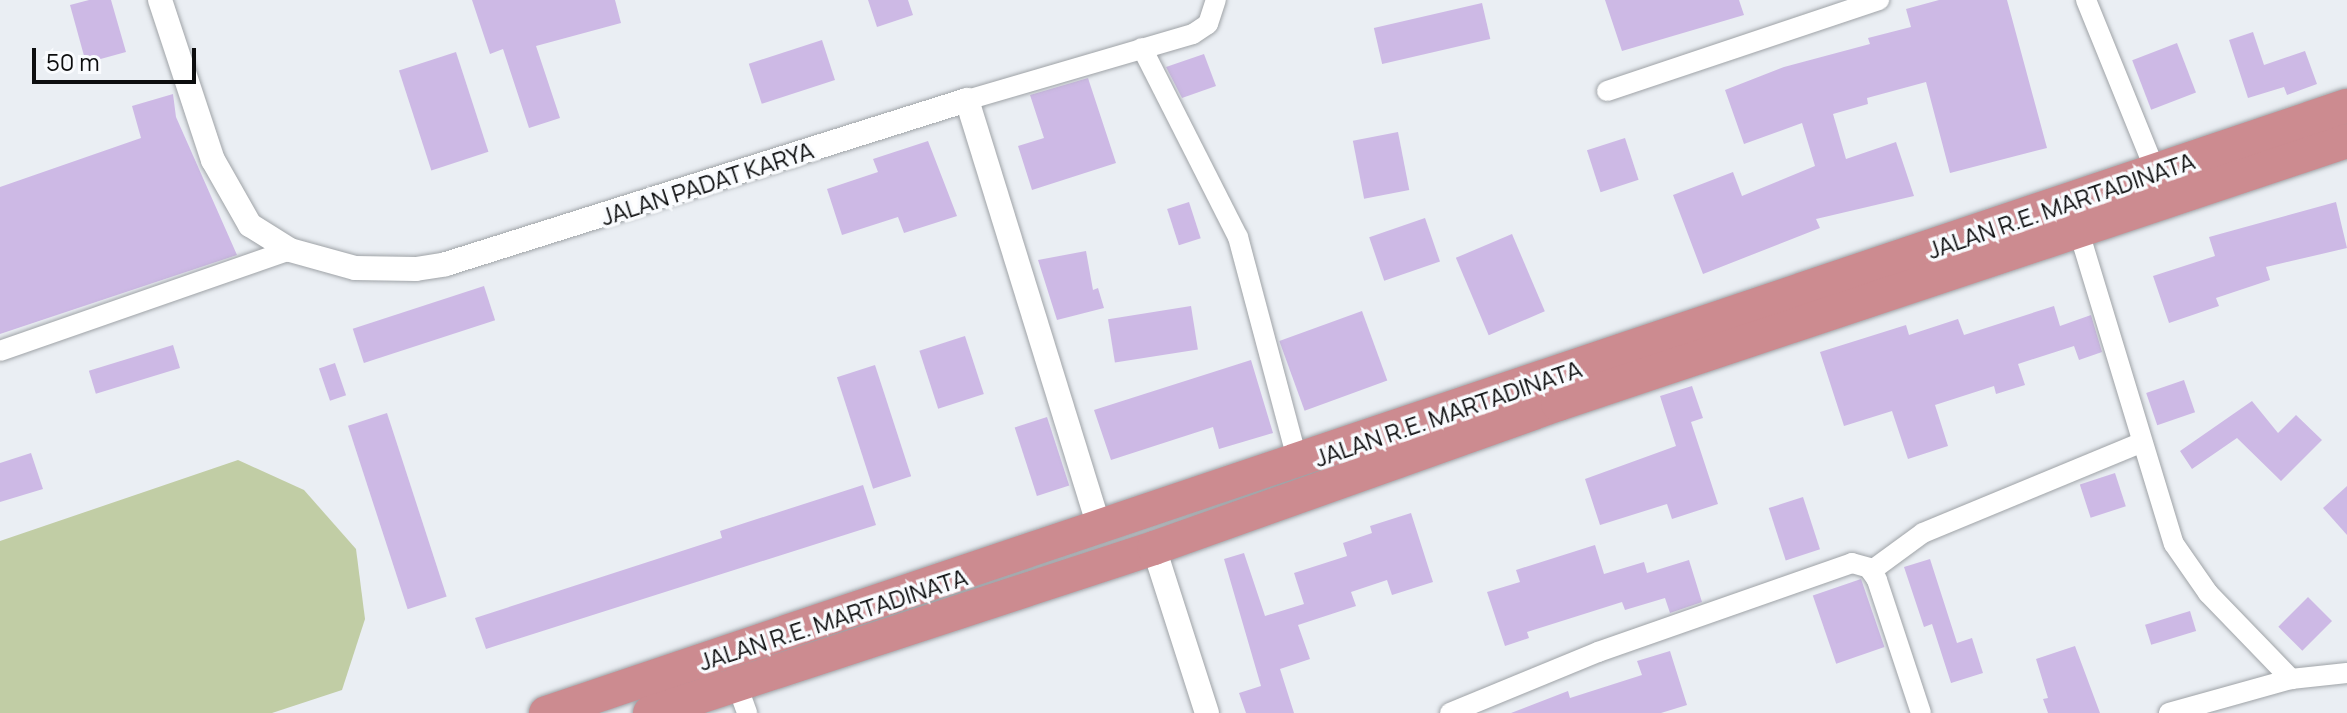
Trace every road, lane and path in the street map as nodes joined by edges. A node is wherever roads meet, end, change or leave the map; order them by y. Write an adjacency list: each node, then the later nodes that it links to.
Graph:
1 (160, 0): 12 (street, JALAN PADAT KARYA)
2 (1216, 0): 5 (street)
3 (1879, 0): 6 (street)
4 (2086, 0): 10 (street)
5 (1142, 48): 7 (street); 16 (street)
6 (1607, 91)
7 (967, 100): 12 (street, JALAN PADAT KARYA); 17 (street)
8 (2347, 106): 10 (highway, JALAN R.E. MARTADINATA)
9 (2347, 141): 11 (highway, JALAN R.E. MARTADINATA)
10 (2156, 172): 13 (highway, JALAN R.E. MARTADINATA)
11 (2079, 232): 13 (highway, JALAN R.E. MARTADINATA); 15 (street)
12 (290, 250): 14 (street)
13 (1835, 297): 16 (highway, JALAN R.E. MARTADINATA); 18 (highway, JALAN R.E. MARTADINATA)
14 (0, 351)
15 (2140, 443): 19 (street); 21 (street)
16 (1298, 463): 17 (highway, JALAN R.E. MARTADINATA)
17 (1100, 530): 23 (highway, JALAN R.E. MARTADINATA)
18 (1154, 548): 22 (highway, JALAN R.E. MARTADINATA); 25 (street)
19 (1871, 571): 26 (street); 27 (street)
20 (2347, 673): 21 (street)
21 (2291, 679): 28 (street)
22 (742, 699): 24 (highway, JALAN R.E. MARTADINATA)
23 (546, 713)
24 (650, 713)
25 (1207, 713)
26 (1450, 713)
27 (1921, 713)
28 (2169, 713)

